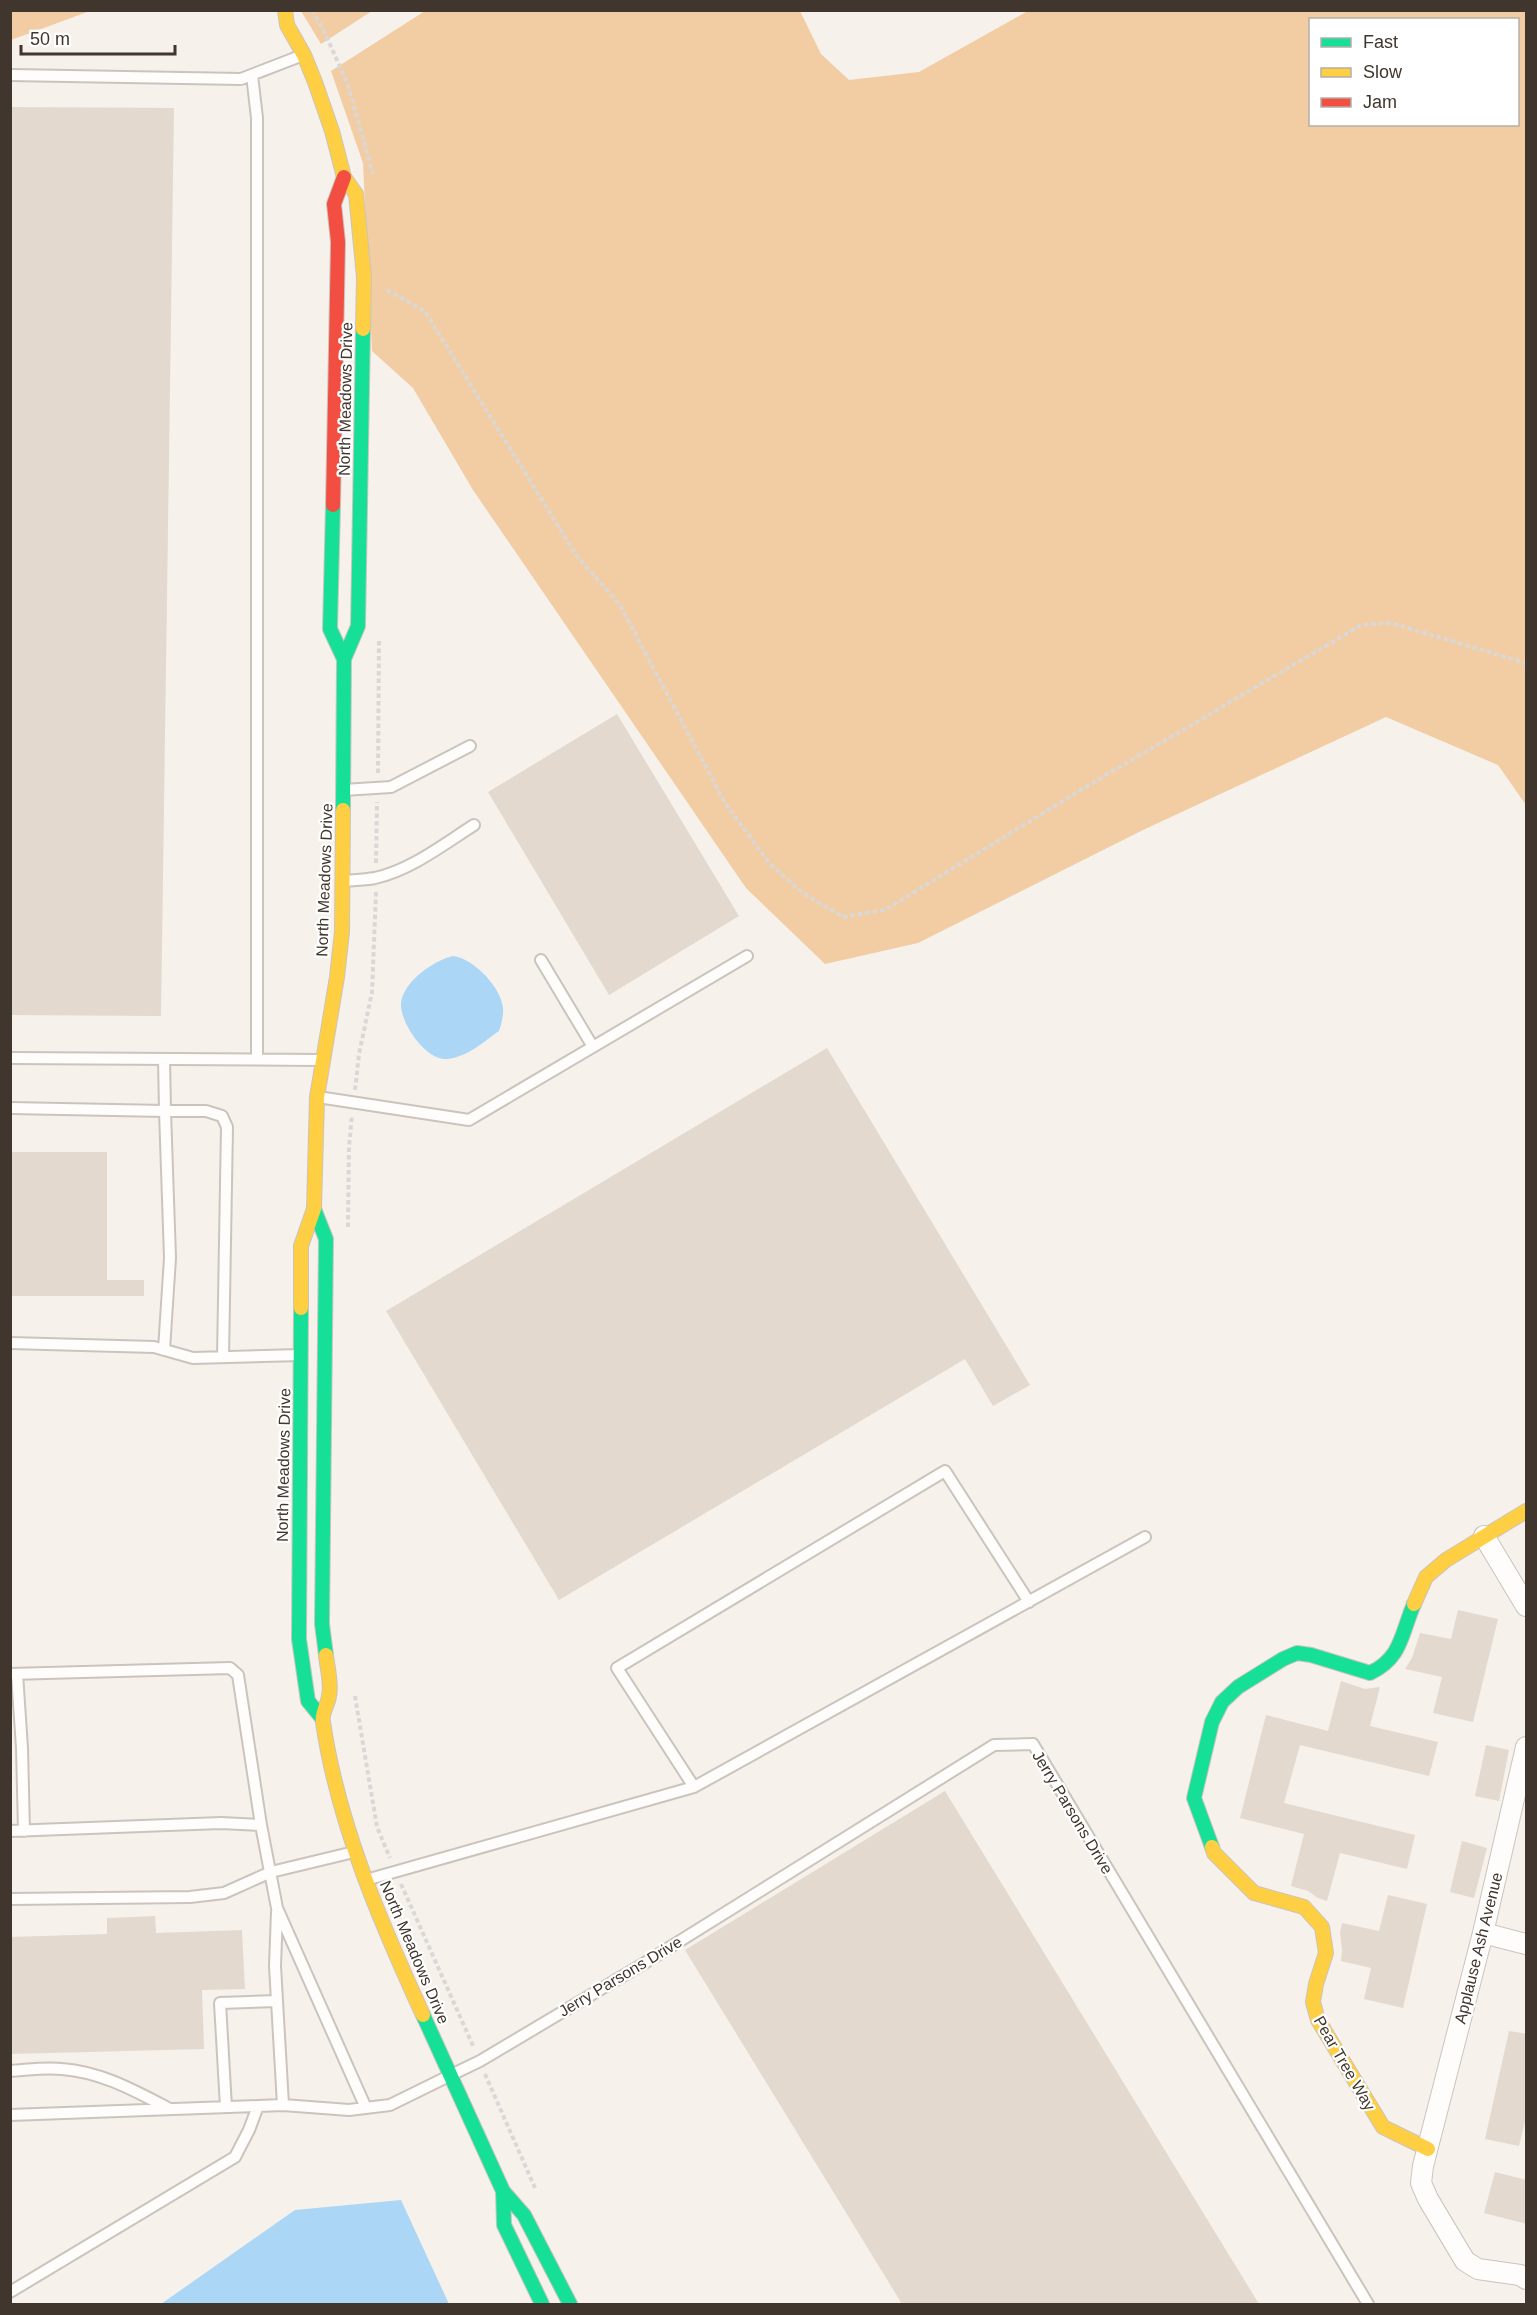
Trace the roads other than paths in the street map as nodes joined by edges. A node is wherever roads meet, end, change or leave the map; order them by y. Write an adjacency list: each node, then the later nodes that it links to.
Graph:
1 (285, 10): 3 (street, North Meadows Drive)
2 (271, 16): 3 (street)
3 (287, 25): 4 (street, North Meadows Drive)
4 (304, 55): 6 (lane); 7 (street, North Meadows Drive)
5 (10, 75): 6 (lane)
6 (252, 75): 18 (lane)
7 (344, 177): 8 (street, North Meadows Drive); 8 (street, North Meadows Drive)
8 (344, 659): 10 (street, North Meadows Drive)
9 (470, 746): 10 (lane)
10 (343, 790): 12 (street, North Meadows Drive)
11 (474, 825): 12 (lane)
12 (342, 881): 19 (street, North Meadows Drive)
13 (747, 956): 15 (lane)
14 (542, 960): 15 (lane)
15 (593, 1047): 20 (lane)
16 (10, 1058): 17 (lane)
17 (164, 1059): 18 (lane); 22 (lane)
18 (256, 1059): 19 (lane)
19 (322, 1060): 20 (street, North Meadows Drive)
20 (317, 1097): 23 (street, North Meadows Drive)
21 (10, 1108): 22 (lane)
22 (165, 1111): 25 (lane); 28 (lane)
23 (314, 1209): 26 (street, North Meadows Drive); 27 (street, North Meadows Drive)
24 (10, 1343): 25 (lane)
25 (164, 1350): 28 (lane)
26 (325, 1354): 27 (lane); 35 (street, North Meadows Drive)
27 (300, 1355): 28 (lane); 35 (street, North Meadows Drive)
28 (223, 1357)
29 (1527, 1511): 30 (street, Pear Tree Way)
30 (1484, 1536): 33 (street); 57 (street, Pear Tree Way)
31 (1145, 1537): 32 (lane)
32 (1029, 1602): 37 (lane); 37 (lane)
33 (1527, 1606)
34 (14, 1674): 38 (lane); 40 (lane)
35 (322, 1718): 41 (street, North Meadows Drive)
36 (1527, 1748): 46 (street, Applause Ash Avenue)
37 (694, 1787): 43 (lane)
38 (261, 1825): 40 (lane); 42 (lane)
39 (10, 1831): 40 (lane)
40 (24, 1831)
41 (355, 1851): 42 (lane); 43 (street, North Meadows Drive)
42 (271, 1872): 44 (lane); 45 (lane)
43 (366, 1880): 50 (street, North Meadows Drive)
44 (10, 1899)
45 (277, 1908): 48 (lane); 54 (lane)
46 (1483, 1933): 47 (street); 57 (street, Applause Ash Avenue)
47 (1527, 1944)
48 (277, 2001): 51 (lane); 53 (lane)
49 (10, 2071): 55 (lane)
50 (451, 2076): 54 (lane, Jerry Parsons Drive); 58 (street, North Meadows Drive); 63 (lane, Jerry Parsons Drive)
51 (283, 2105): 52 (lane, Jerry Parsons Drive); 54 (lane, Jerry Parsons Drive)
52 (258, 2106): 53 (lane, Jerry Parsons Drive); 60 (lane)
53 (226, 2107): 55 (lane, Jerry Parsons Drive)
54 (366, 2108)
55 (170, 2109): 56 (lane, Jerry Parsons Drive)
56 (10, 2115)
57 (1428, 2149): 59 (street)
58 (503, 2191): 61 (street, North Meadows Drive); 62 (street, North Meadows Drive)
59 (1527, 2279)
60 (10, 2292)
61 (542, 2304)
62 (570, 2304)
63 (1368, 2304)

